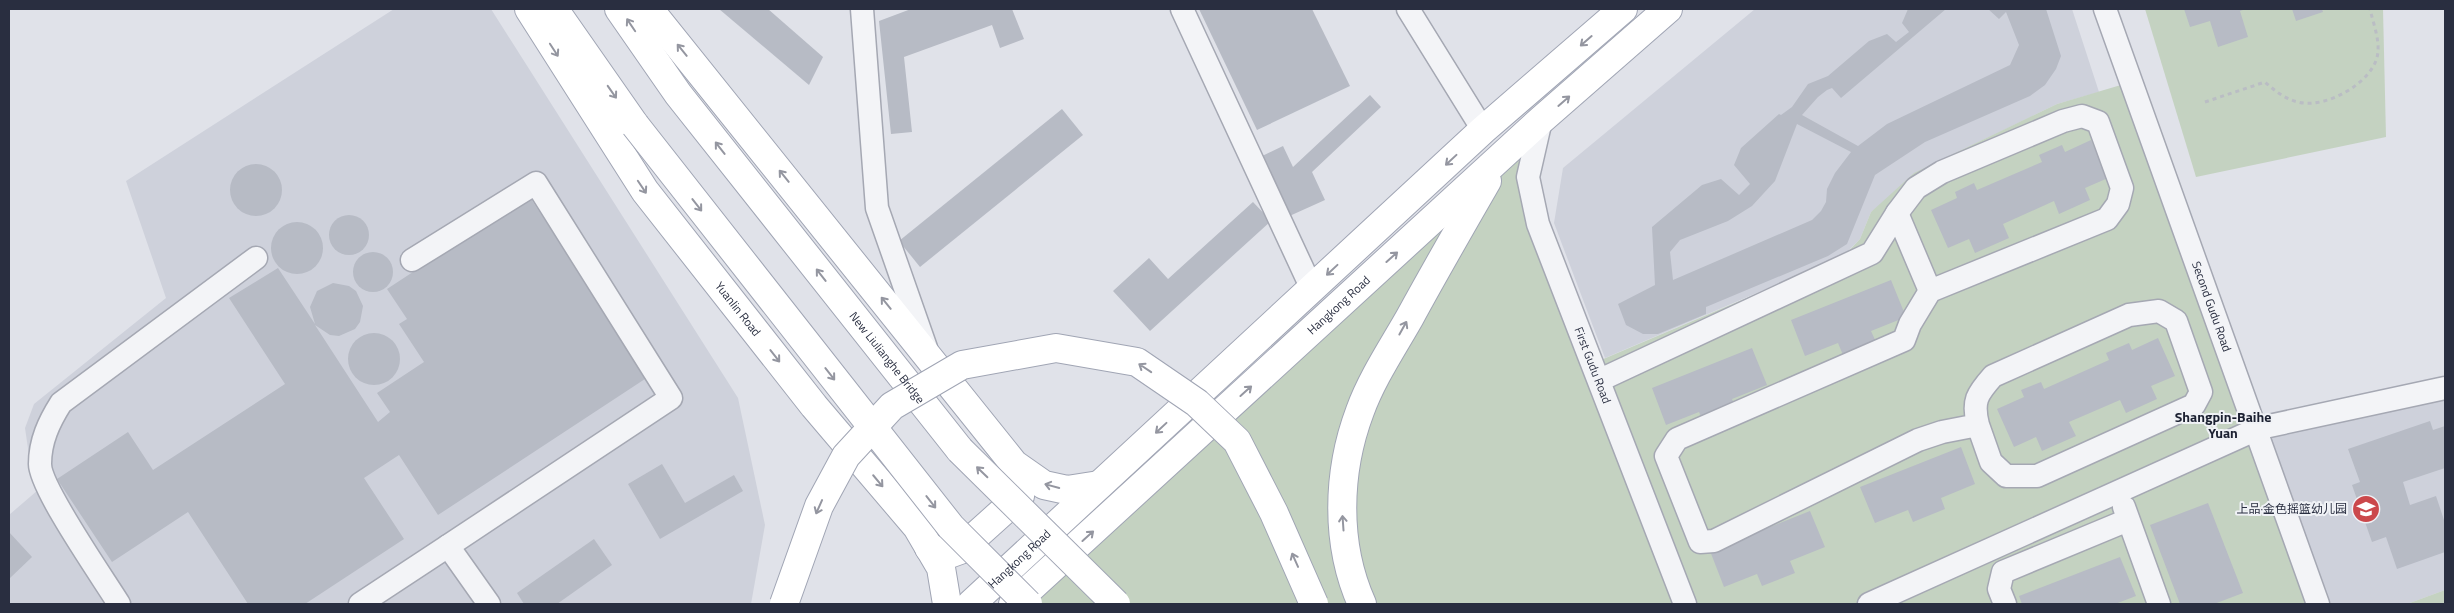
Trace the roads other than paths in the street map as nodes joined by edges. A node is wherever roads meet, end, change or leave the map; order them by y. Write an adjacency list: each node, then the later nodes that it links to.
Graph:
1 (529, 9): 29 (main road, Yuanlin Road, one-way to 29)
2 (554, 9): 38 (main road, one-way to 38, bridge)
3 (619, 9): 39 (main road, New Liulianghe Bridge, one-way to 3, bridge)
4 (649, 9): 19 (main road, one-way to 4)
5 (862, 9): 19 (street)
6 (1182, 9): 17 (street)
7 (1408, 9): 12 (street)
8 (1623, 9): 12 (main road, Hangkong Road, one-way to 12)
9 (1668, 9): 11 (main road, Hangkong Road, one-way to 9)
10 (2105, 9): 23 (street, Second Gudu Road)
11 (1541, 120): 13 (main road, Hangkong Road); 20 (street, First Gudu Road)
12 (1483, 130): 17 (main road, Hangkong Road, one-way to 17)
13 (1502, 157): 37 (main road, Hangkong Road, one-way to 13); 41 (main road, one-way to 13)
14 (1897, 213): 18 (street); 18 (street); 20 (street)
15 (256, 258): 31 (street)
16 (412, 260): 28 (street)
17 (1312, 289): 25 (main road, Hangkong Road, one-way to 25)
18 (1930, 291): 22 (street)
19 (930, 359): 24 (main road)
20 (1600, 380): 42 (street, First Gudu Road)
21 (2445, 388): 23 (street)
22 (1978, 425): 22 (street)
23 (2255, 430): 26 (street); 46 (street, Second Gudu Road)
24 (1018, 466): 25 (main road, one-way to 24); 29 (main road)
25 (1099, 485): 36 (main road, Hangkong Road)
26 (2118, 492): 27 (street); 43 (street)
27 (2128, 520): 44 (street); 45 (street)
28 (448, 546): 32 (street); 33 (street)
29 (929, 548): 30 (main road, Yuanlin Road)
30 (945, 592): 35 (main road)
31 (118, 604)
32 (360, 604)
33 (489, 604)
34 (784, 604): 40 (main road, one-way to 34, bridge)
35 (926, 604)
36 (971, 604)
37 (1013, 604)
38 (1028, 604)
39 (1116, 604)
40 (1314, 604)
41 (1362, 604)
42 (1685, 604)
43 (1869, 604)
44 (2005, 604)
45 (2158, 604)
46 (2318, 604)

